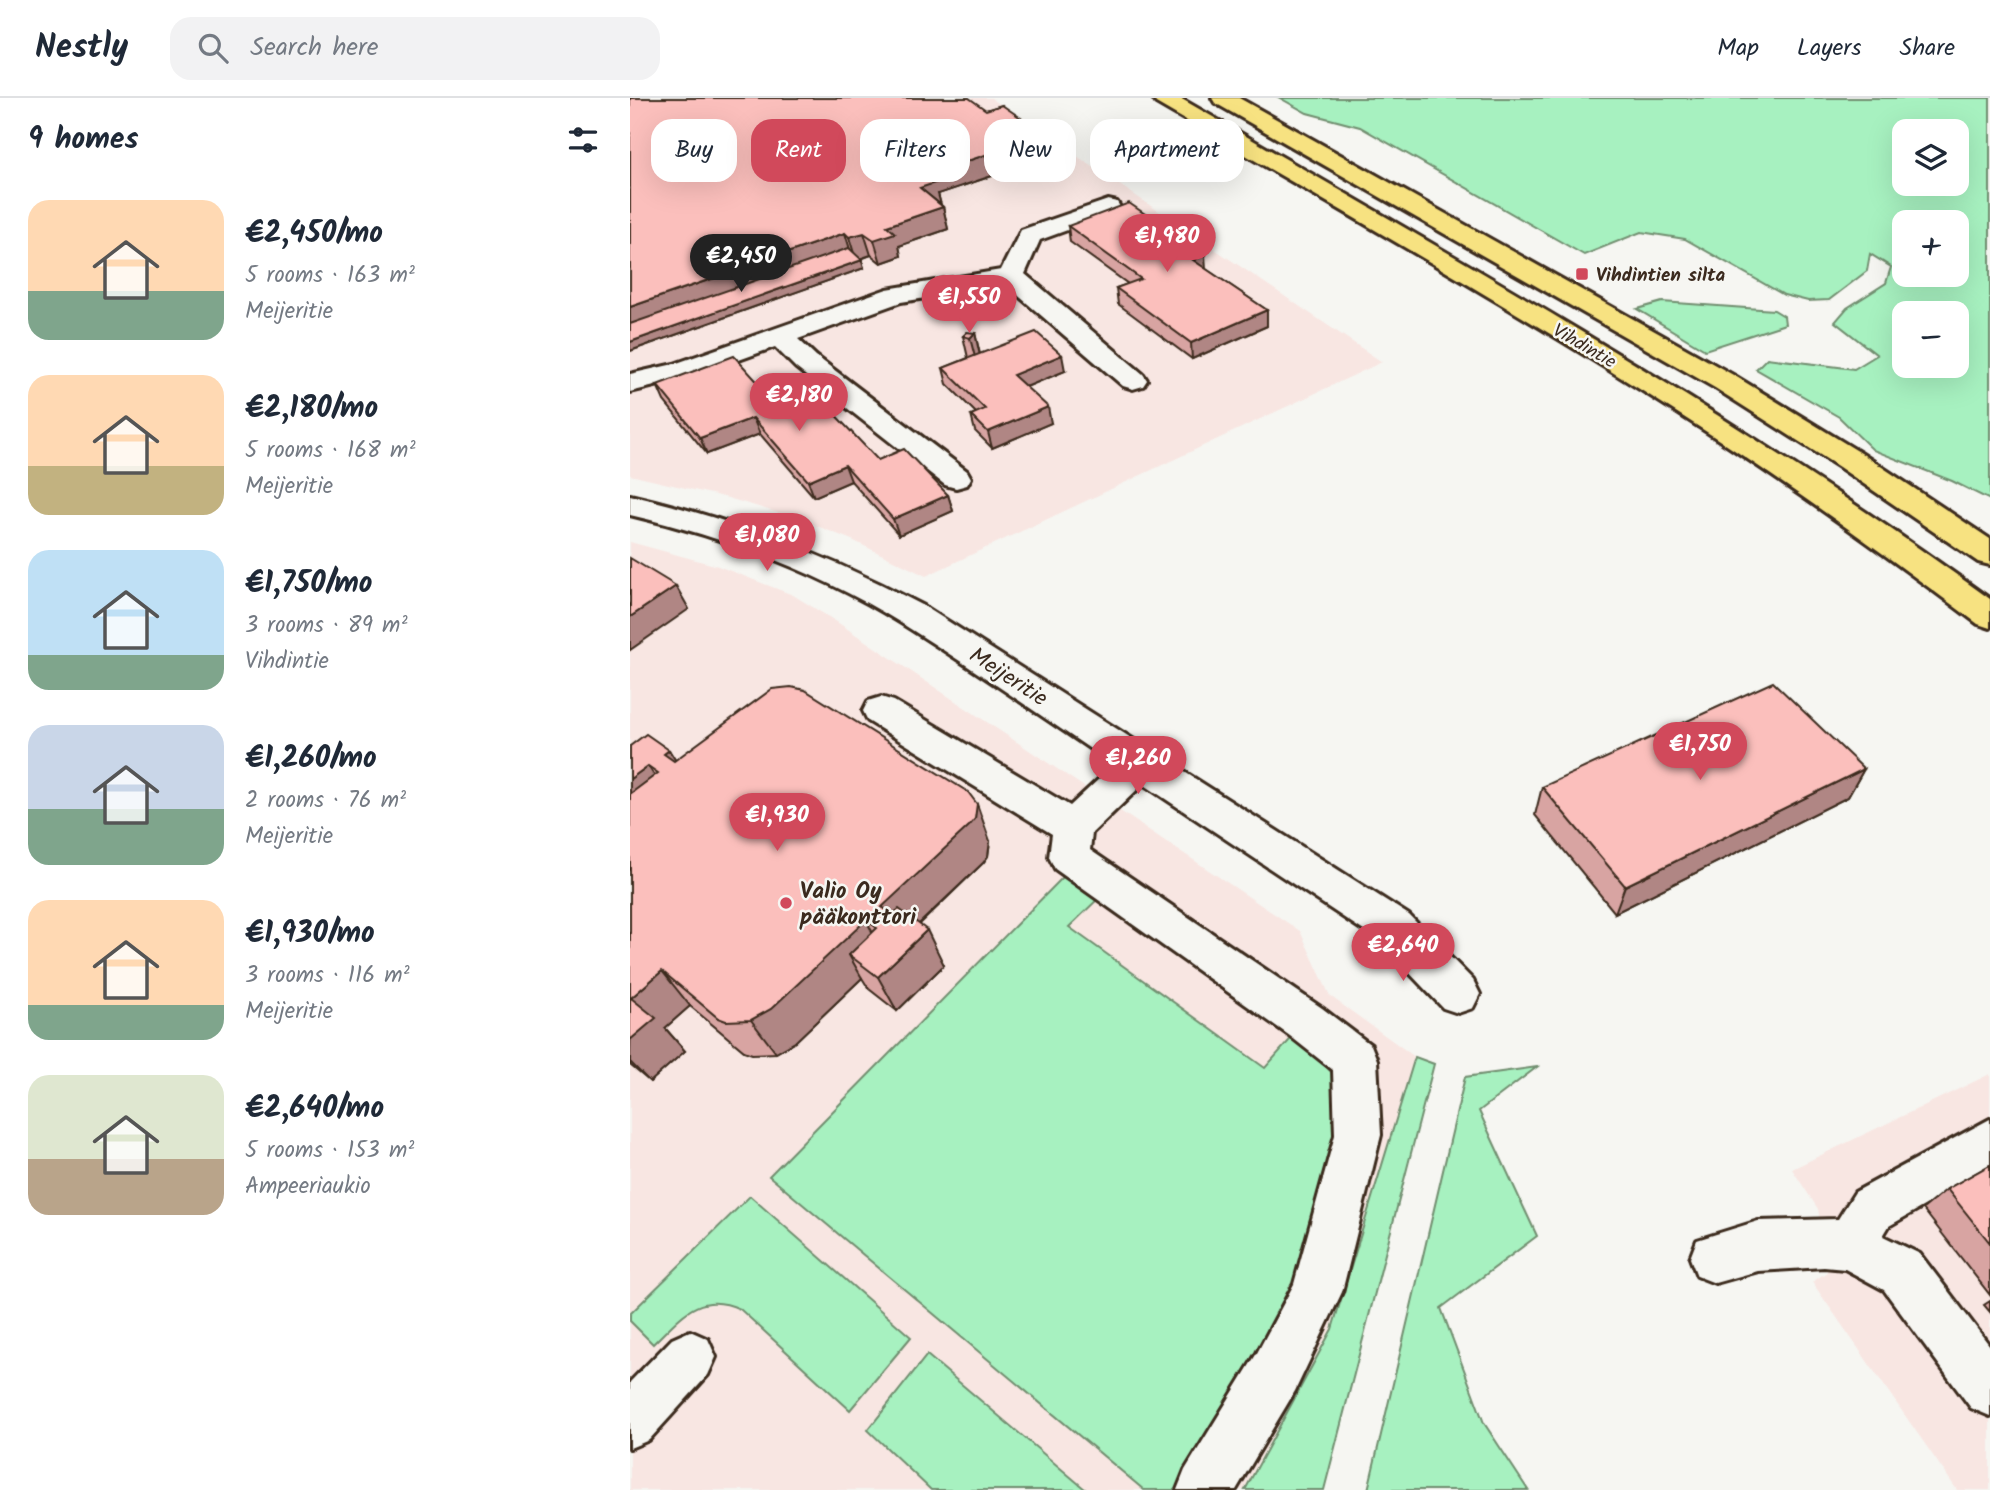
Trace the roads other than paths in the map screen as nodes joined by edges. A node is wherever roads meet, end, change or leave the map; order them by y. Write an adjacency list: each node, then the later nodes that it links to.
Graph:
1 (1164, 98): 11 (main road, Vihdintie)
2 (1223, 98): 10 (main road, Vihdintie)
3 (1108, 207): 4 (street)
4 (1011, 276): 5 (street); 6 (street)
5 (779, 336): 7 (street); 8 (street)
6 (1133, 380)
7 (630, 383)
8 (956, 478)
9 (630, 505): 13 (street, Meijeritie)
10 (1990, 554)
11 (1990, 616)
12 (881, 711): 14 (street)
13 (1141, 762): 14 (street); 15 (street, Meijeritie)
14 (1073, 827): 22 (street)
15 (1458, 994)
16 (1990, 1142): 17 (street)
17 (1850, 1245): 18 (street); 20 (street)
18 (1715, 1258)
19 (690, 1357): 21 (street)
20 (1990, 1389)
21 (630, 1421)
22 (1205, 1490)

